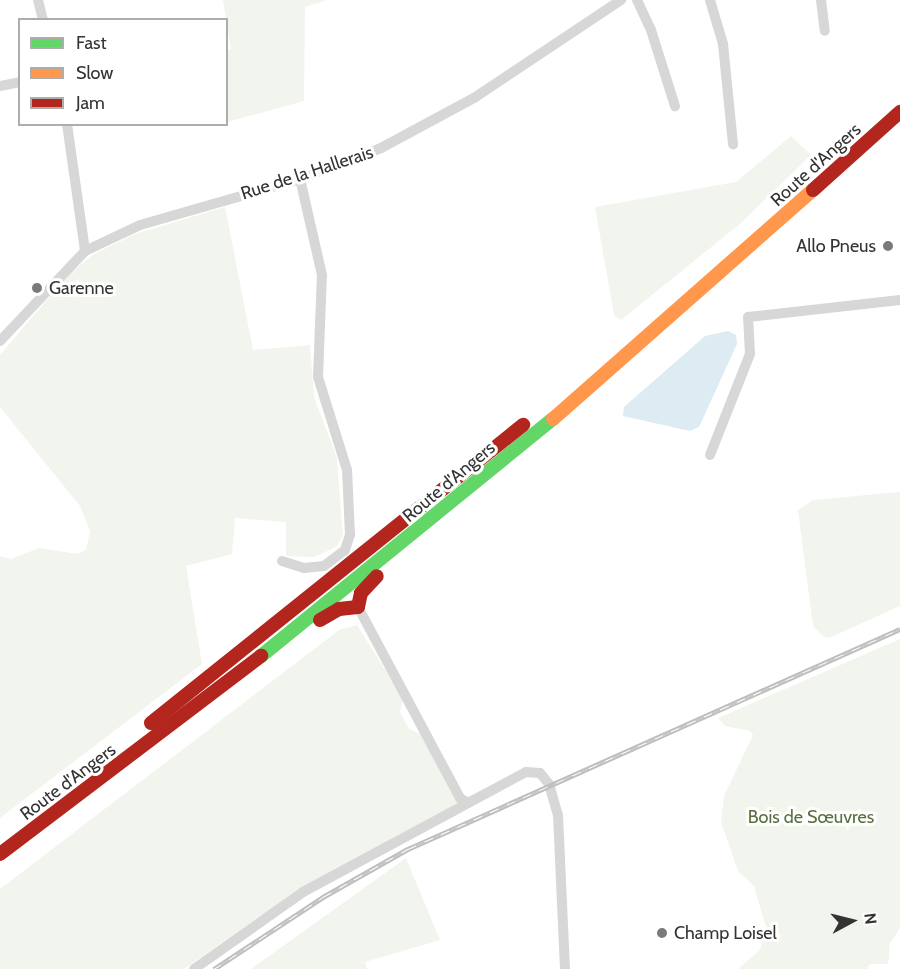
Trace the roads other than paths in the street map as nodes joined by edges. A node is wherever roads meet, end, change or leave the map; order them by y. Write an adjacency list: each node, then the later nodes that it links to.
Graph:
1 (38, 0): 6 (street)
2 (621, 0): 16 (street, Rue de la Hallerais)
3 (637, 0): 11 (street)
4 (710, 0): 15 (street)
5 (821, 0): 7 (street)
6 (43, 18)
7 (825, 31)
8 (18, 82): 9 (street)
9 (0, 86)
10 (900, 95): 27 (highway, Route d'Angers)
11 (675, 106)
12 (900, 112): 17 (highway, Route d'Angers)
13 (67, 126): 18 (street)
14 (900, 128): 17 (highway)
15 (733, 145)
16 (300, 179): 18 (street, Rue de la Hallerais); 23 (street)
17 (810, 196): 22 (highway, Route d'Angers)
18 (85, 251): 20 (street, Rue de la Hallerais)
19 (900, 300): 21 (street)
20 (0, 341)
21 (710, 455)
22 (436, 516): 24 (highway); 25 (highway, Route d'Angers)
23 (282, 561)
24 (358, 607): 25 (highway); 26 (street)
25 (285, 639): 28 (highway, Route d'Angers)
26 (468, 803): 29 (street); 30 (street)
27 (0, 836)
28 (0, 854)
29 (194, 969)
30 (566, 969)

